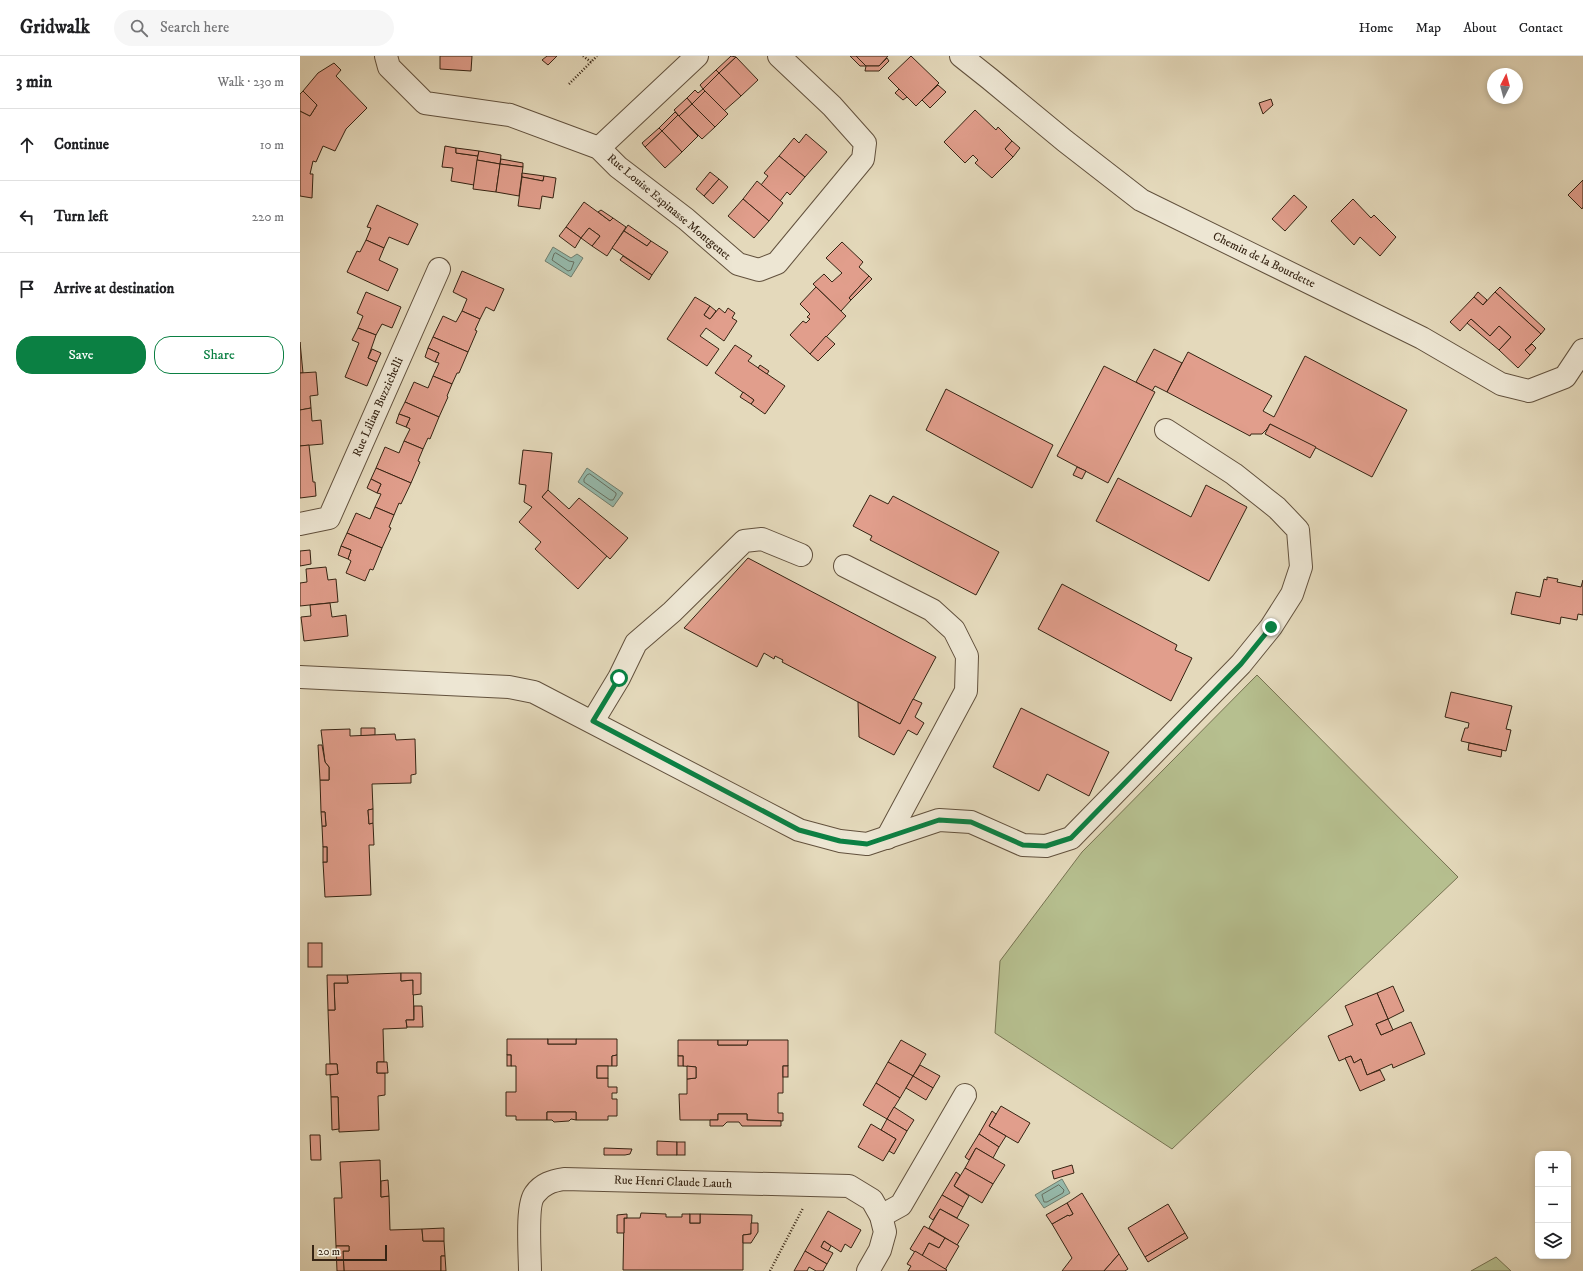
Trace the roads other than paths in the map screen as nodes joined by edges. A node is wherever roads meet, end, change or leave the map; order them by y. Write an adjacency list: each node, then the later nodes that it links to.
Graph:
1 (386, 56): 5 (street, Rue Louise Espinasse Montgenet)
2 (697, 56): 5 (street, Rue Louise Espinasse Montgenet)
3 (779, 56): 5 (street, Rue Louise Espinasse Montgenet)
4 (961, 56): 7 (street, Chemin de la Bourdette)
5 (599, 148)
6 (439, 269): 9 (street, Rue Lilian Buzzichelli)
7 (1583, 350)
8 (1166, 430): 14 (street)
9 (300, 524)
10 (801, 555): 13 (street)
11 (845, 566): 14 (street)
12 (300, 677): 13 (street)
13 (593, 721): 14 (street)
14 (886, 838)
15 (965, 1095): 16 (street)
16 (881, 1216): 17 (street, Rue Henri Claude Lauth); 18 (street, Rue Henri Claude Lauth)
17 (530, 1271)
18 (868, 1271)

